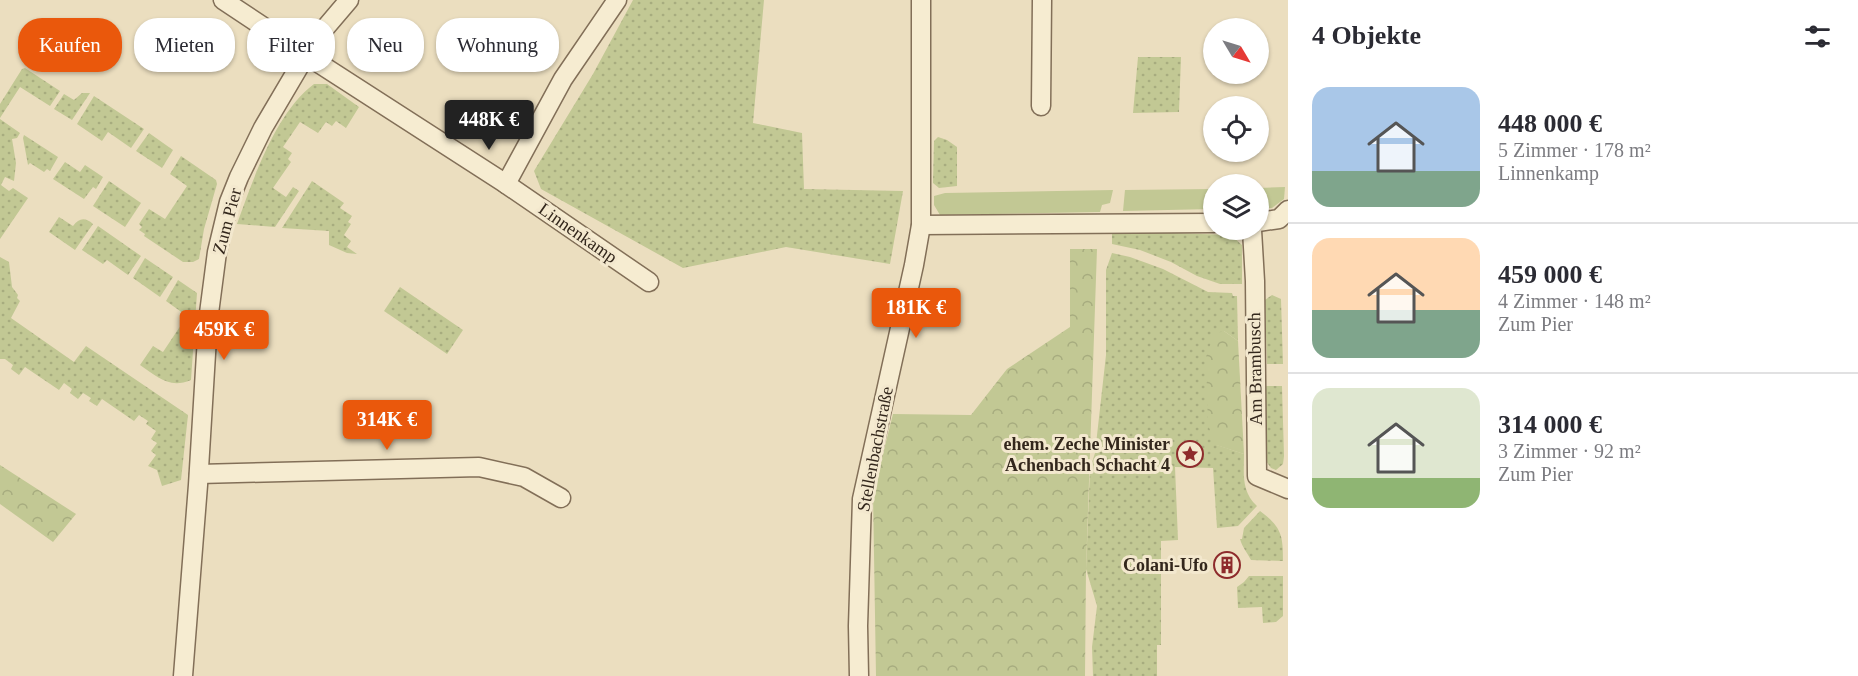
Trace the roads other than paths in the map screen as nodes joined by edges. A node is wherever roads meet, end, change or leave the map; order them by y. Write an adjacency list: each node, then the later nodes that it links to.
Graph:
1 (224, 0): 6 (street, Linnenkamp)
2 (349, 0): 7 (street, Zum Pier)
3 (616, 0): 11 (street)
4 (921, 0): 15 (street, Stellenbachstraße)
5 (1042, 0): 10 (street)
6 (251, 18)
7 (334, 18)
8 (296, 72): 18 (street, Zum Pier)
9 (332, 72): 11 (street, Linnenkamp)
10 (1041, 106)
11 (506, 184): 17 (street, Linnenkamp)
12 (1288, 210): 13 (street)
13 (1269, 220)
14 (1203, 223): 15 (street)
15 (921, 225): 22 (street, Stellenbachstraße)
16 (1253, 240): 19 (street, Am Brambusch)
17 (649, 282)
18 (199, 474): 20 (street); 21 (street, Zum Pier)
19 (1288, 489)
20 (561, 498)
21 (183, 676)
22 (859, 676)

